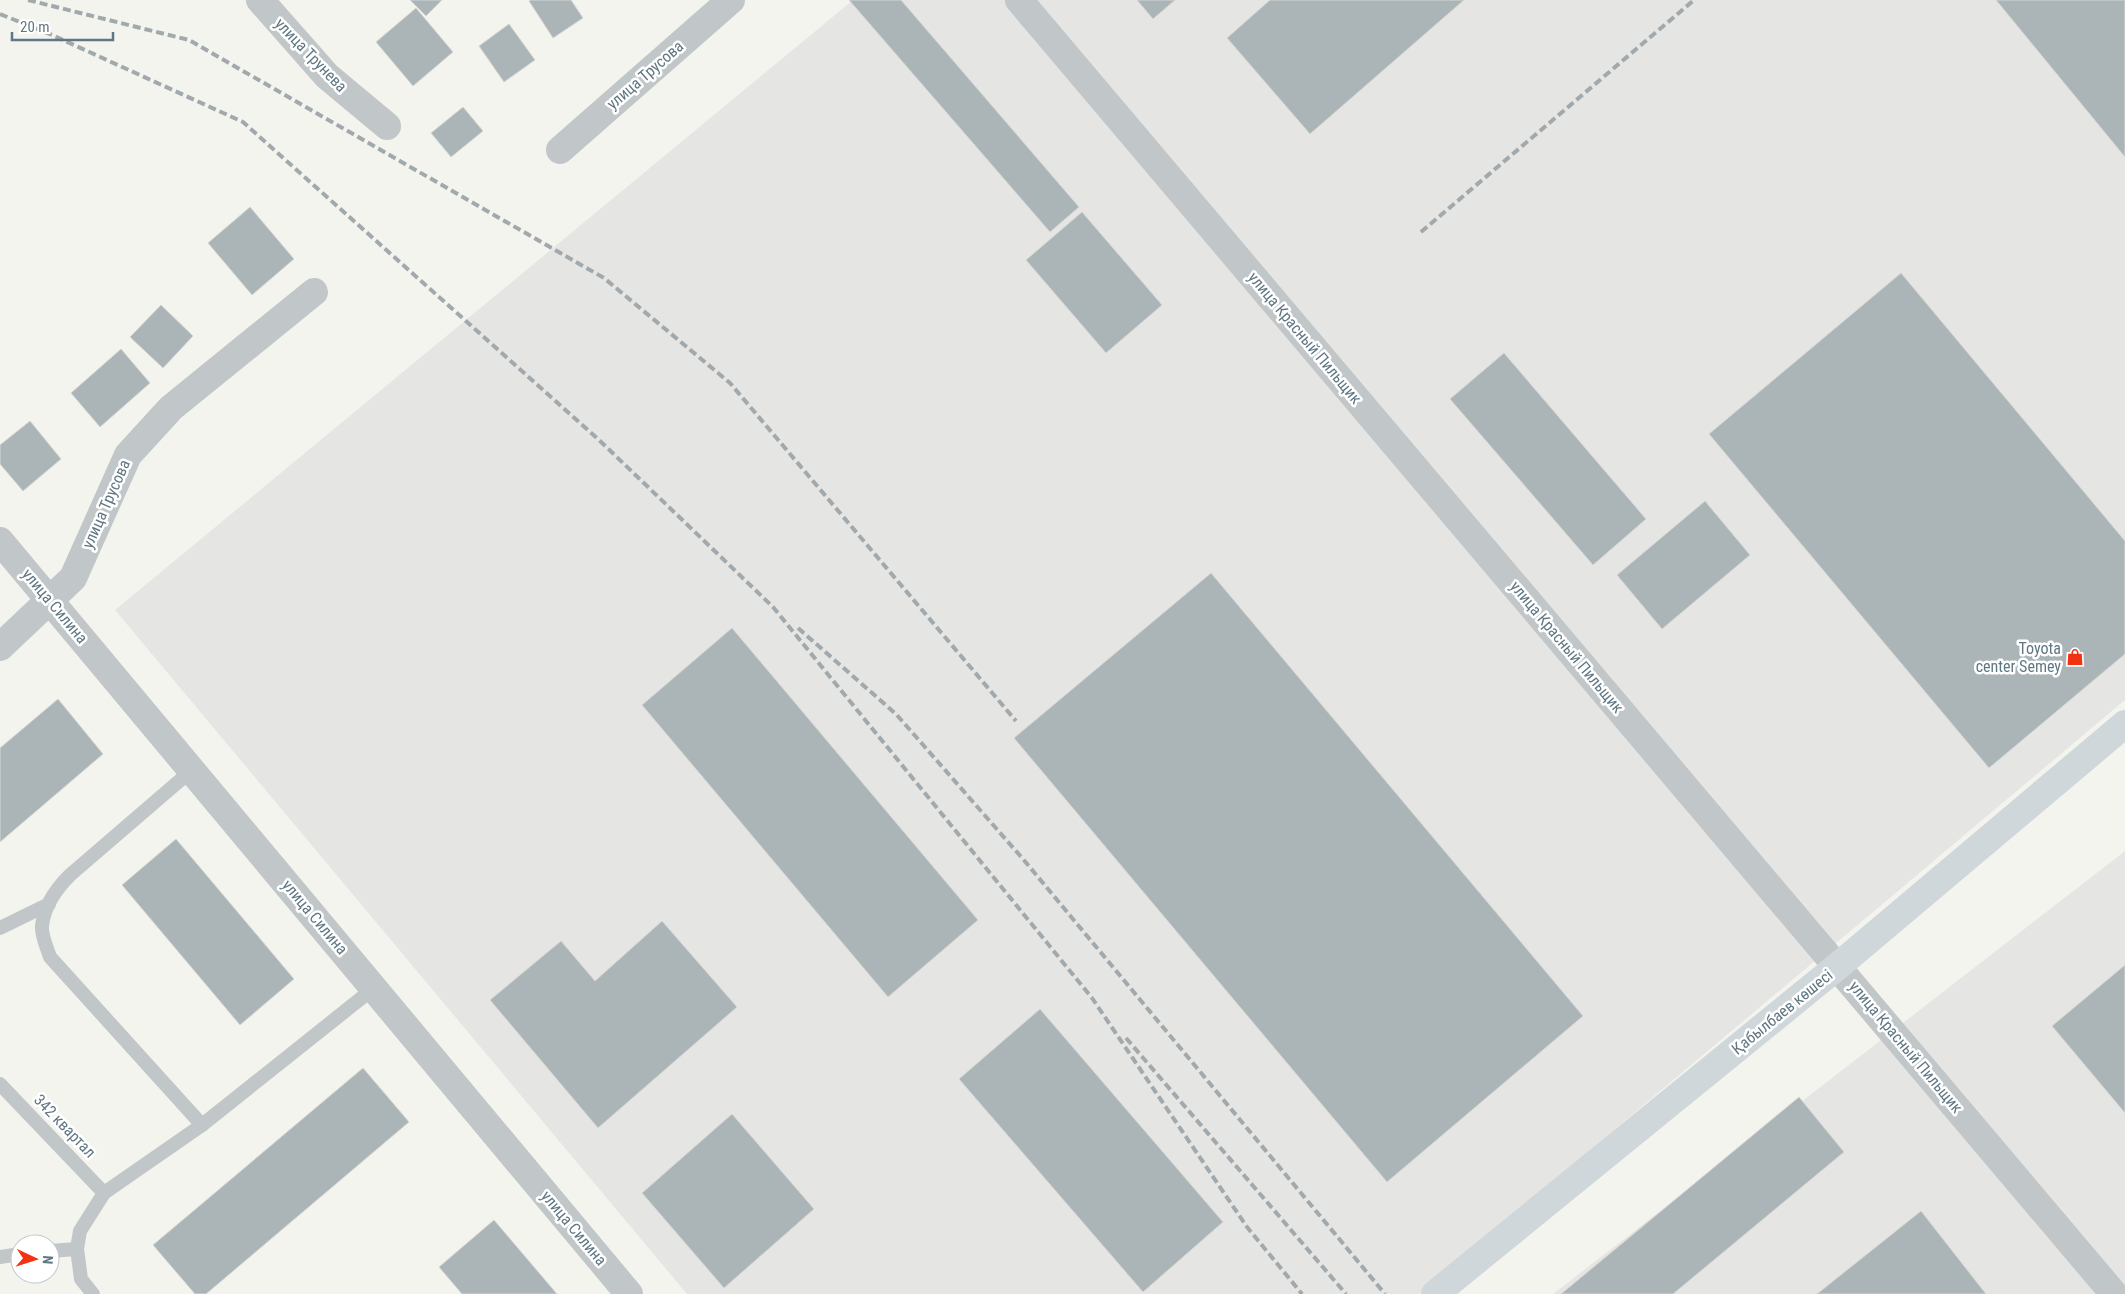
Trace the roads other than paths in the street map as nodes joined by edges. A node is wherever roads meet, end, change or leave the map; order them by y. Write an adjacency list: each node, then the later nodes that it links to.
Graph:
1 (260, 0): 4 (street, улица Трунева)
2 (731, 0): 5 (street, улица Трусова)
3 (1019, 0): 14 (street, улица Красный Пильщик)
4 (387, 126)
5 (560, 150)
6 (314, 292): 8 (street, улица Трусова)
7 (0, 541): 8 (street, улица Силина)
8 (51, 600): 9 (street, улица Трусова); 11 (street, улица Силина)
9 (0, 647)
10 (2125, 724): 14 (main road, Қабылбаев көшесі)
11 (192, 770): 12 (lane); 15 (street, улица Силина)
12 (49, 904): 13 (lane); 17 (lane)
13 (0, 928)
14 (1838, 966): 23 (main road, Қабылбаев көшесі); 24 (street, улица Красный Пильщик)
15 (374, 988): 17 (lane); 22 (street, улица Силина)
16 (0, 1084): 18 (lane, 342 квартал)
17 (202, 1125): 18 (lane)
18 (104, 1193): 19 (lane)
19 (77, 1249): 20 (lane); 21 (lane)
20 (60, 1250)
21 (93, 1294)
22 (629, 1294)
23 (1436, 1294)
24 (2114, 1294)

